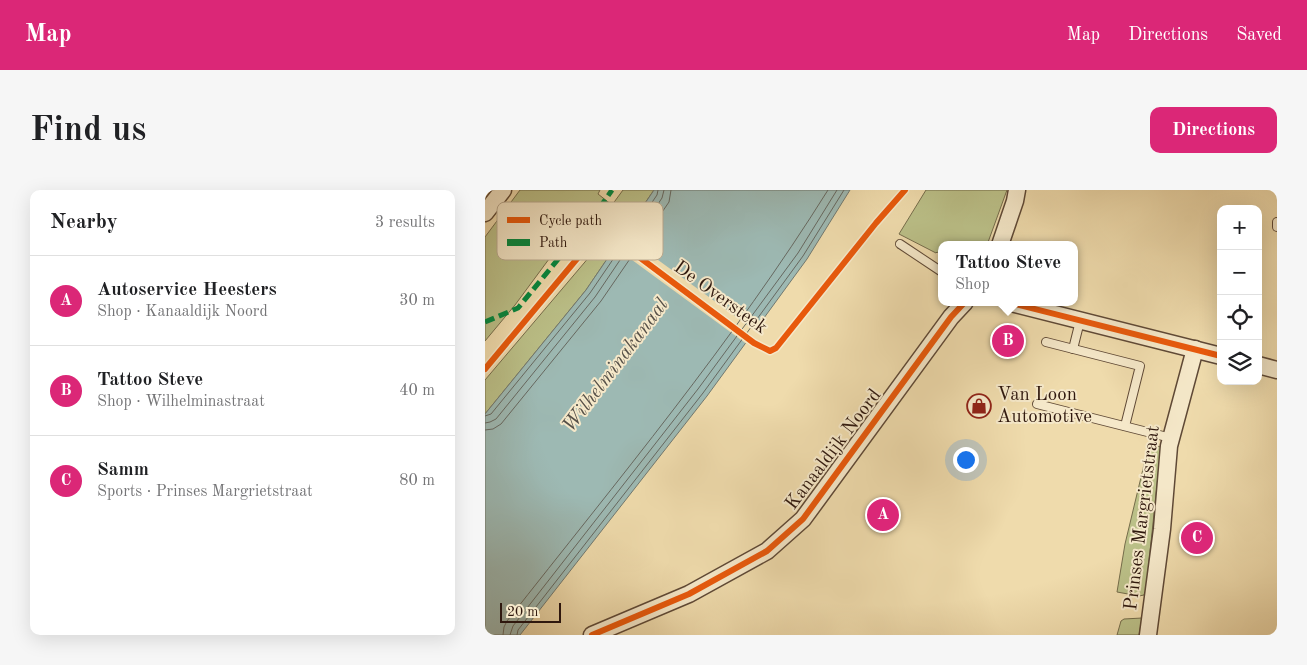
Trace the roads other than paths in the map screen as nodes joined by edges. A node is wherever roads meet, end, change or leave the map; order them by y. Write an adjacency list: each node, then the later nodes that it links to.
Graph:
1 (503, 190): 3 (street)
2 (1017, 190): 6 (street)
3 (485, 213)
4 (1277, 222): 5 (lane)
5 (1277, 227)
6 (1001, 241)
7 (900, 244): 8 (lane)
8 (938, 269)
9 (961, 306): 21 (street, Kanaaldijk Noord)
10 (1022, 306): 11 (street)
11 (1080, 321): 13 (lane); 14 (street)
12 (1046, 342): 13 (lane)
13 (1073, 348): 19 (lane)
14 (1195, 349): 15 (street); 20 (street, Prinses Margrietstraat)
15 (1217, 355)
16 (1262, 366): 17 (street)
17 (1277, 370)
18 (1037, 404): 19 (lane)
19 (1125, 426): 20 (lane)
20 (1171, 438): 22 (street, Prinses Margrietstraat)
21 (592, 635)
22 (1148, 635)

